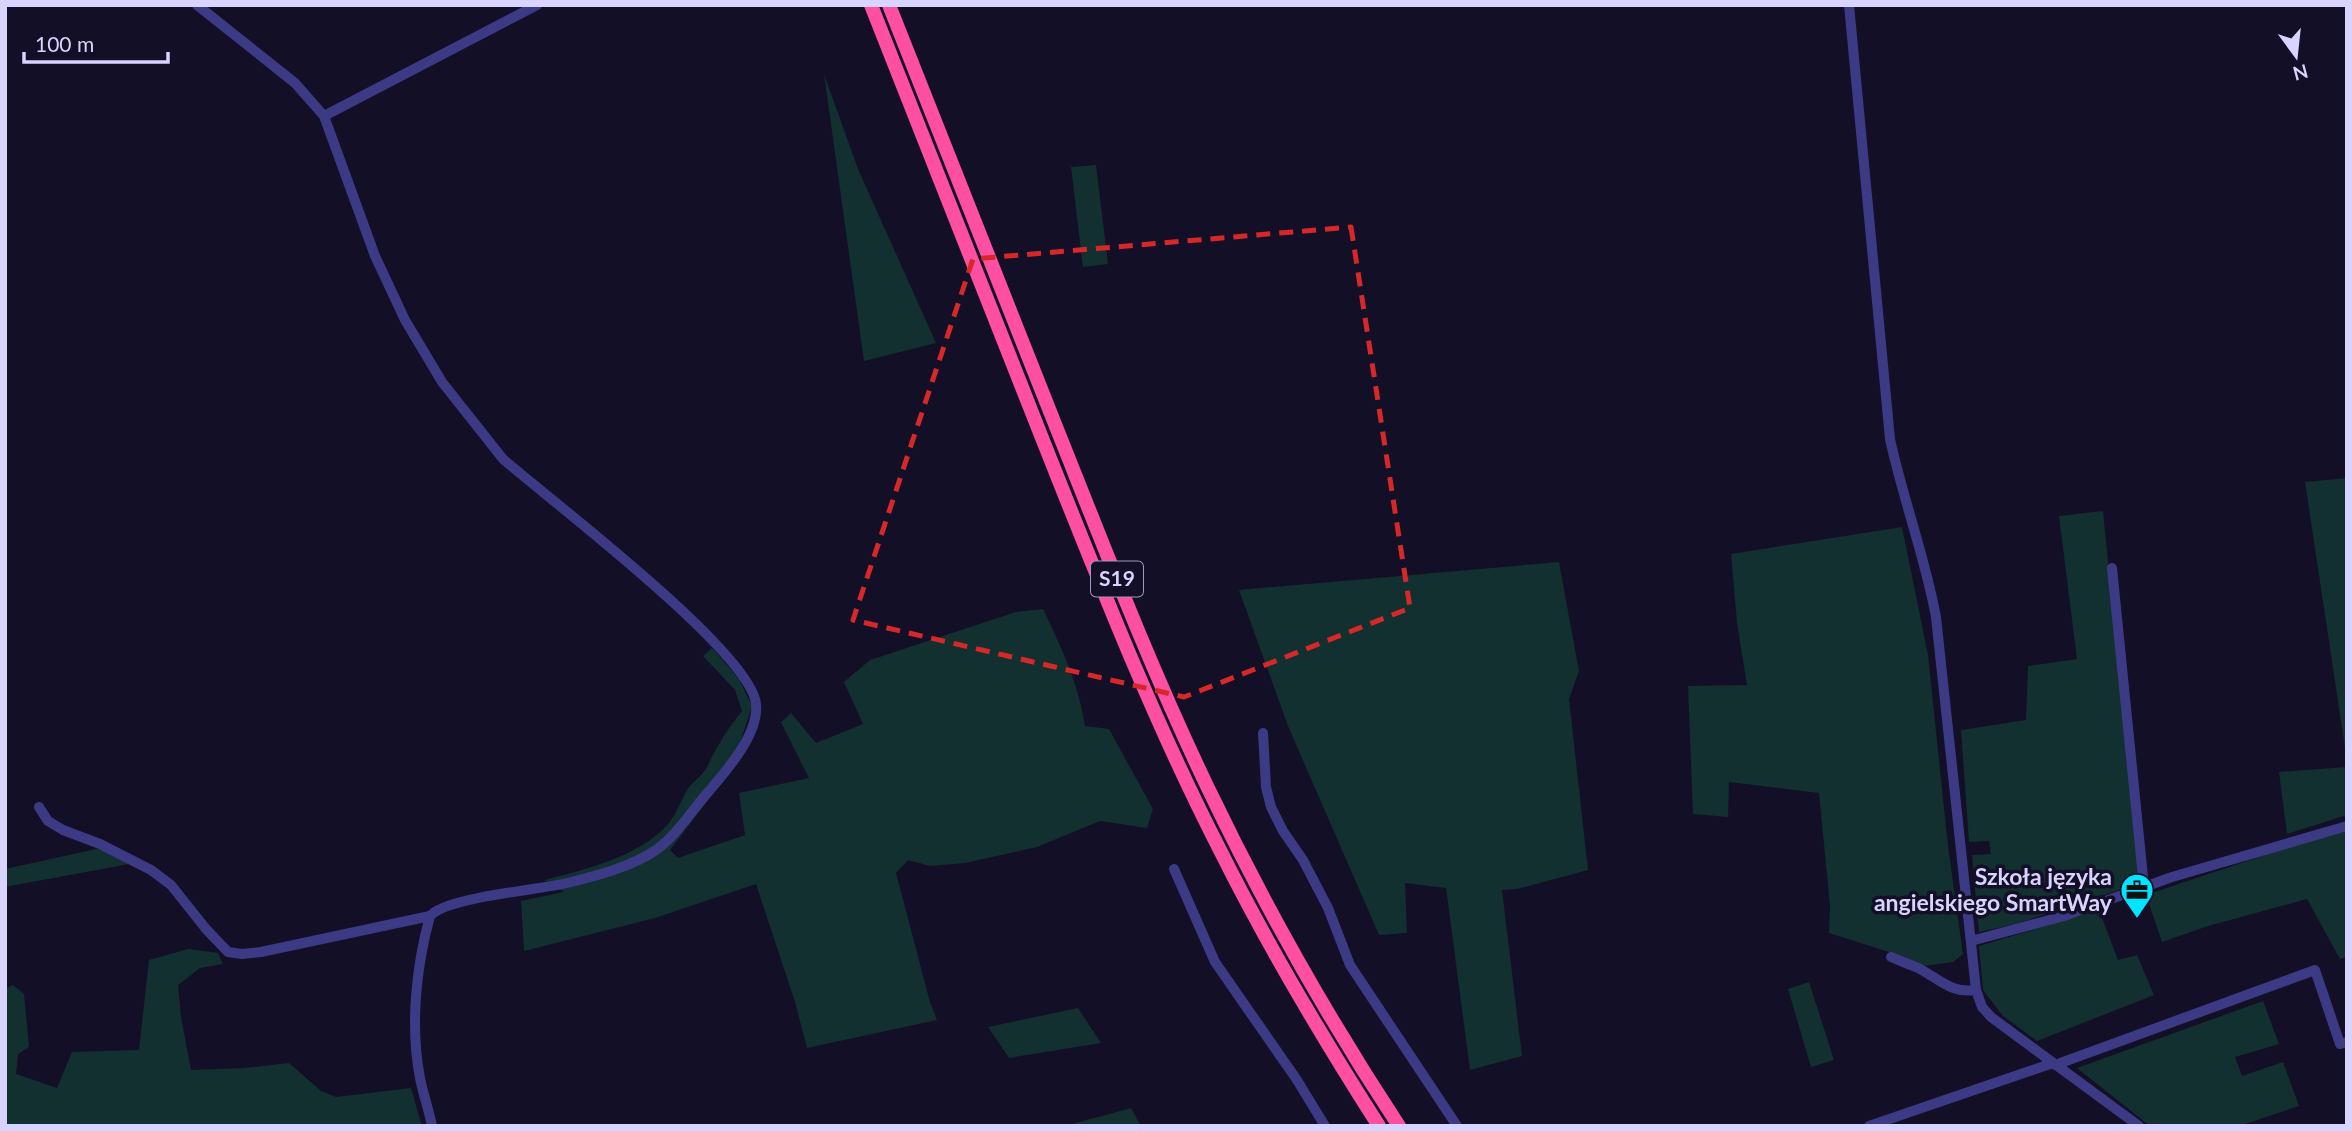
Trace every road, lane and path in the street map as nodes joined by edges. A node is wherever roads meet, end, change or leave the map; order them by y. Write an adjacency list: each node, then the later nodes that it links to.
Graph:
1 (197, 5): 6 (street)
2 (537, 5): 6 (street)
3 (870, 5): 21 (highway, S19)
4 (889, 5): 22 (highway, S19)
5 (1849, 5): 14 (street)
6 (324, 116): 13 (street)
7 (2112, 568): 12 (street)
8 (1263, 733): 23 (street)
9 (39, 807): 13 (street)
10 (2347, 826): 12 (street)
11 (1174, 869): 20 (street)
12 (2144, 887): 14 (street)
13 (430, 916): 19 (street)
14 (1971, 941): 16 (street)
15 (1891, 957): 16 (street)
16 (1976, 990): 18 (street)
17 (2347, 1042): 18 (street)
18 (2054, 1064): 24 (street); 25 (street)
19 (432, 1126)
20 (1325, 1126)
21 (1378, 1126)
22 (1399, 1126)
23 (1457, 1126)
24 (1869, 1126)
25 (2139, 1126)

